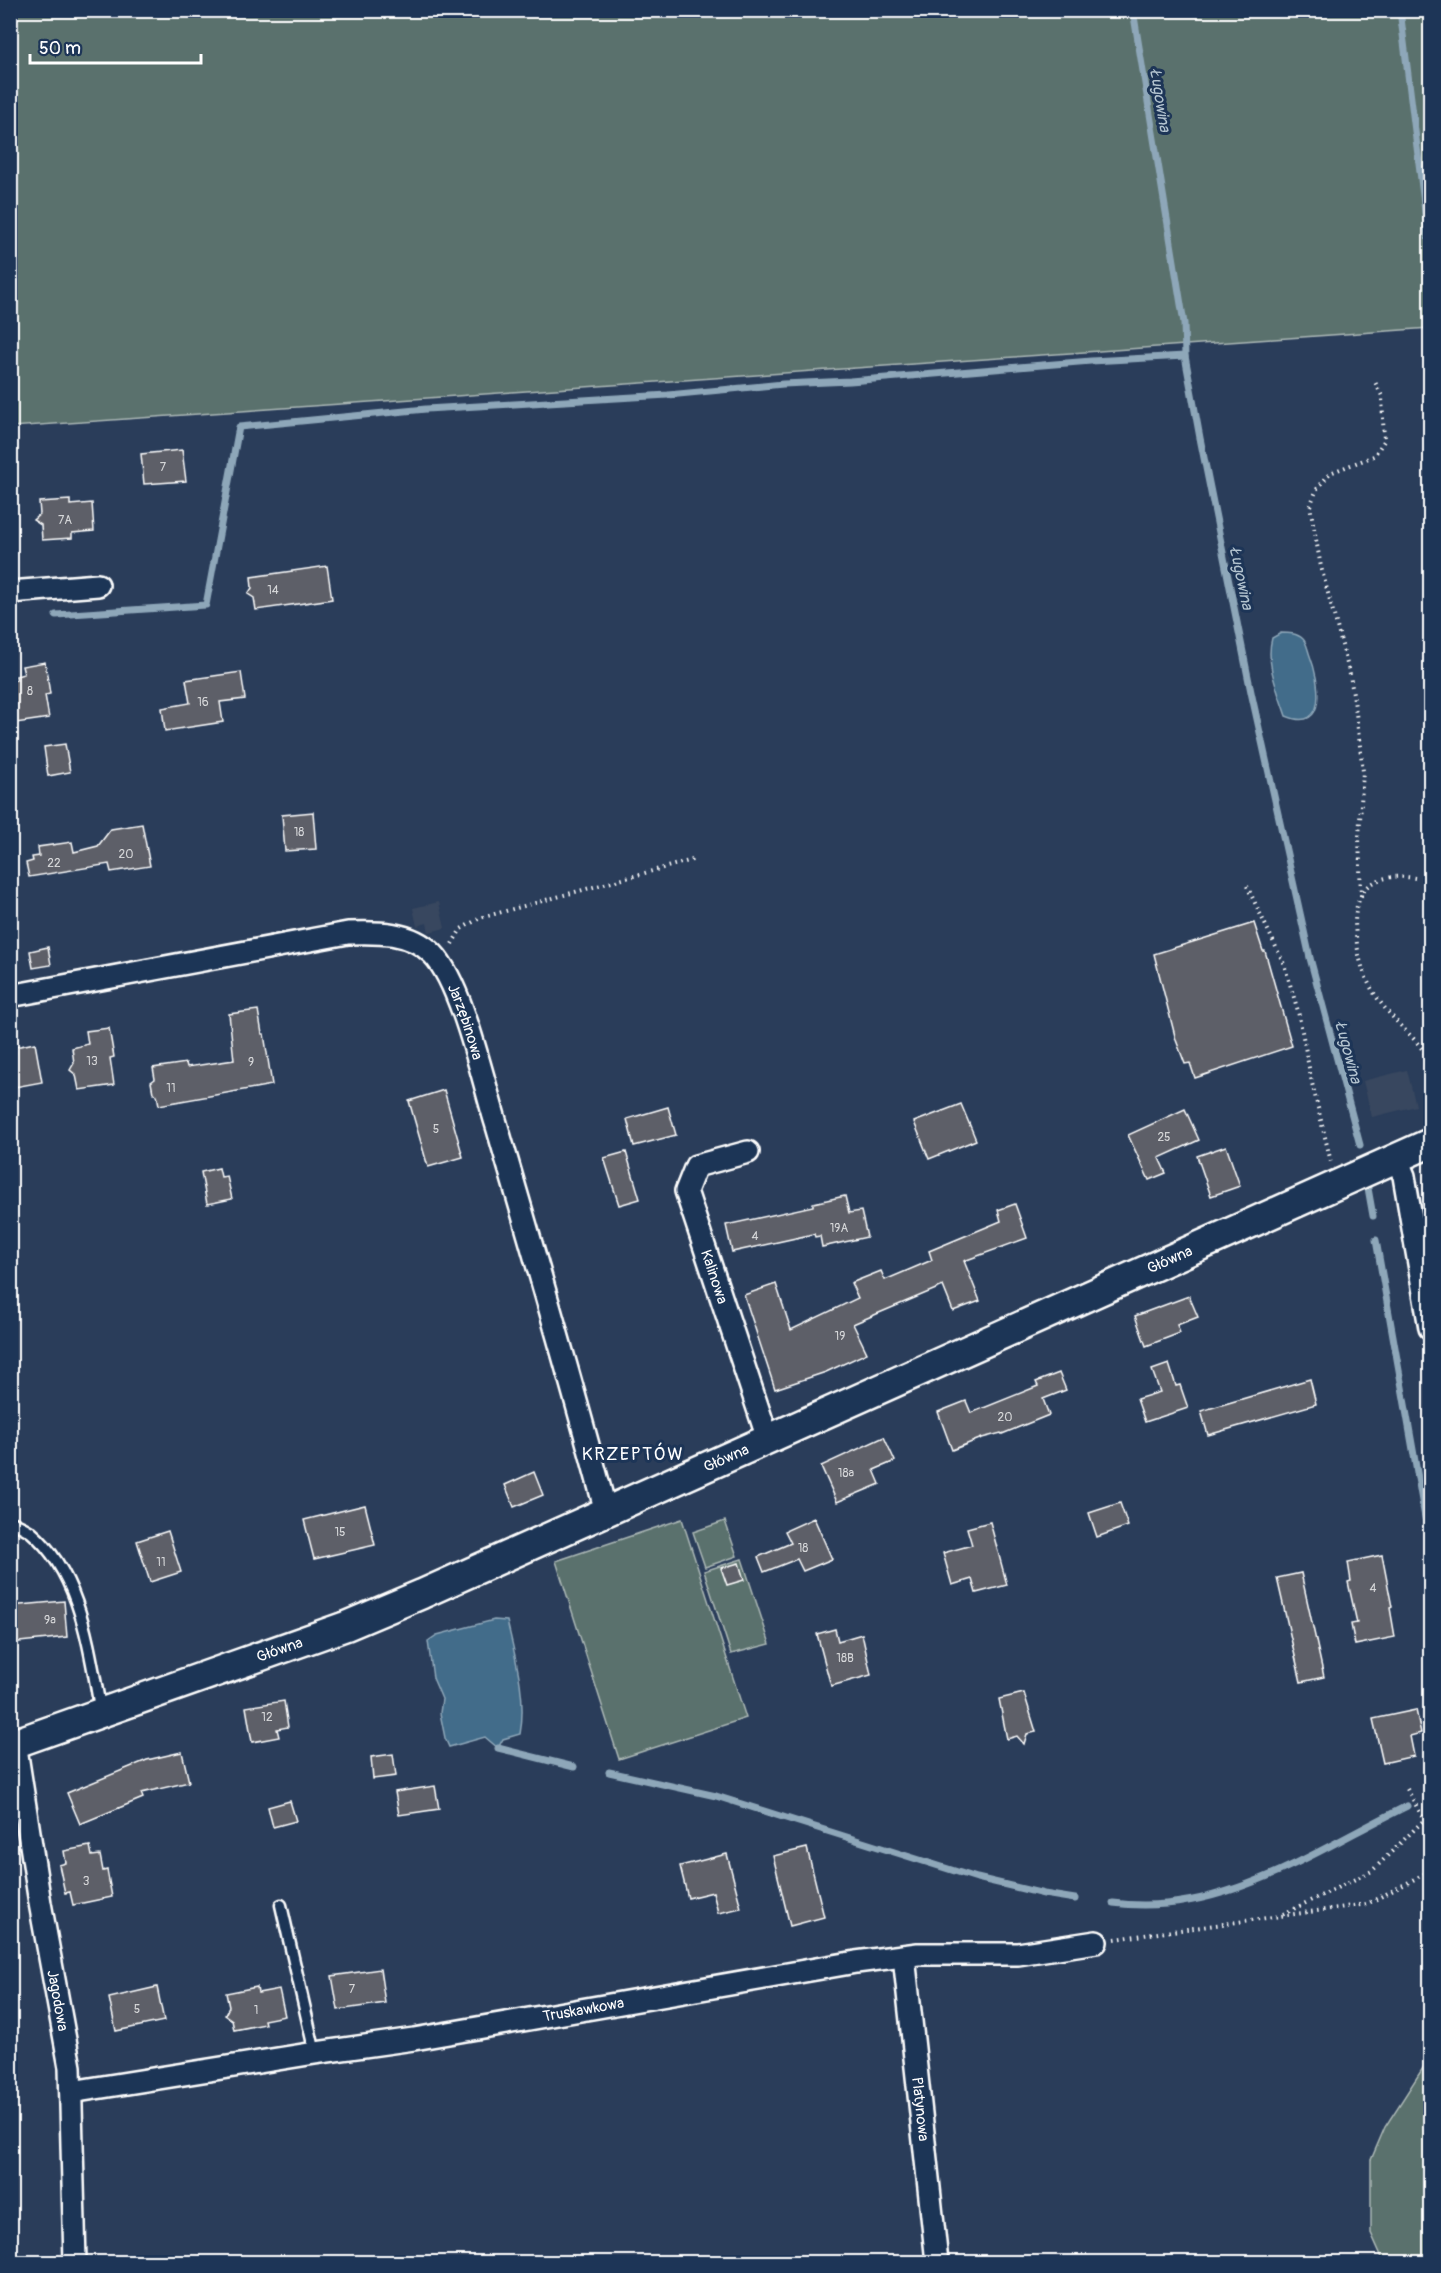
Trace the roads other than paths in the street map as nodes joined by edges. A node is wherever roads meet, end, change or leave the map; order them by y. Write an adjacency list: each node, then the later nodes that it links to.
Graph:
1 (98, 585): 2 (street)
2 (10, 592)
3 (10, 996): 9 (street, Jarzębinowa)
4 (1431, 1143): 6 (street, Główna)
5 (748, 1152): 8 (street, Kalinowa)
6 (1397, 1159): 7 (street); 8 (street, Główna)
7 (1431, 1328)
8 (768, 1439): 9 (street, Główna)
9 (606, 1512): 11 (street, Główna)
10 (10, 1521): 11 (lane)
11 (101, 1712): 12 (street, Główna)
12 (13, 1743): 17 (street, Jagodowa)
13 (281, 1905): 16 (lane)
14 (1096, 1942): 15 (street, Truskawkowa)
15 (904, 1956): 16 (street, Truskawkowa); 19 (street, Platynowa)
16 (315, 2053): 17 (street, Truskawkowa)
17 (71, 2092): 18 (street, Jagodowa)
18 (75, 2262)
19 (937, 2262)

